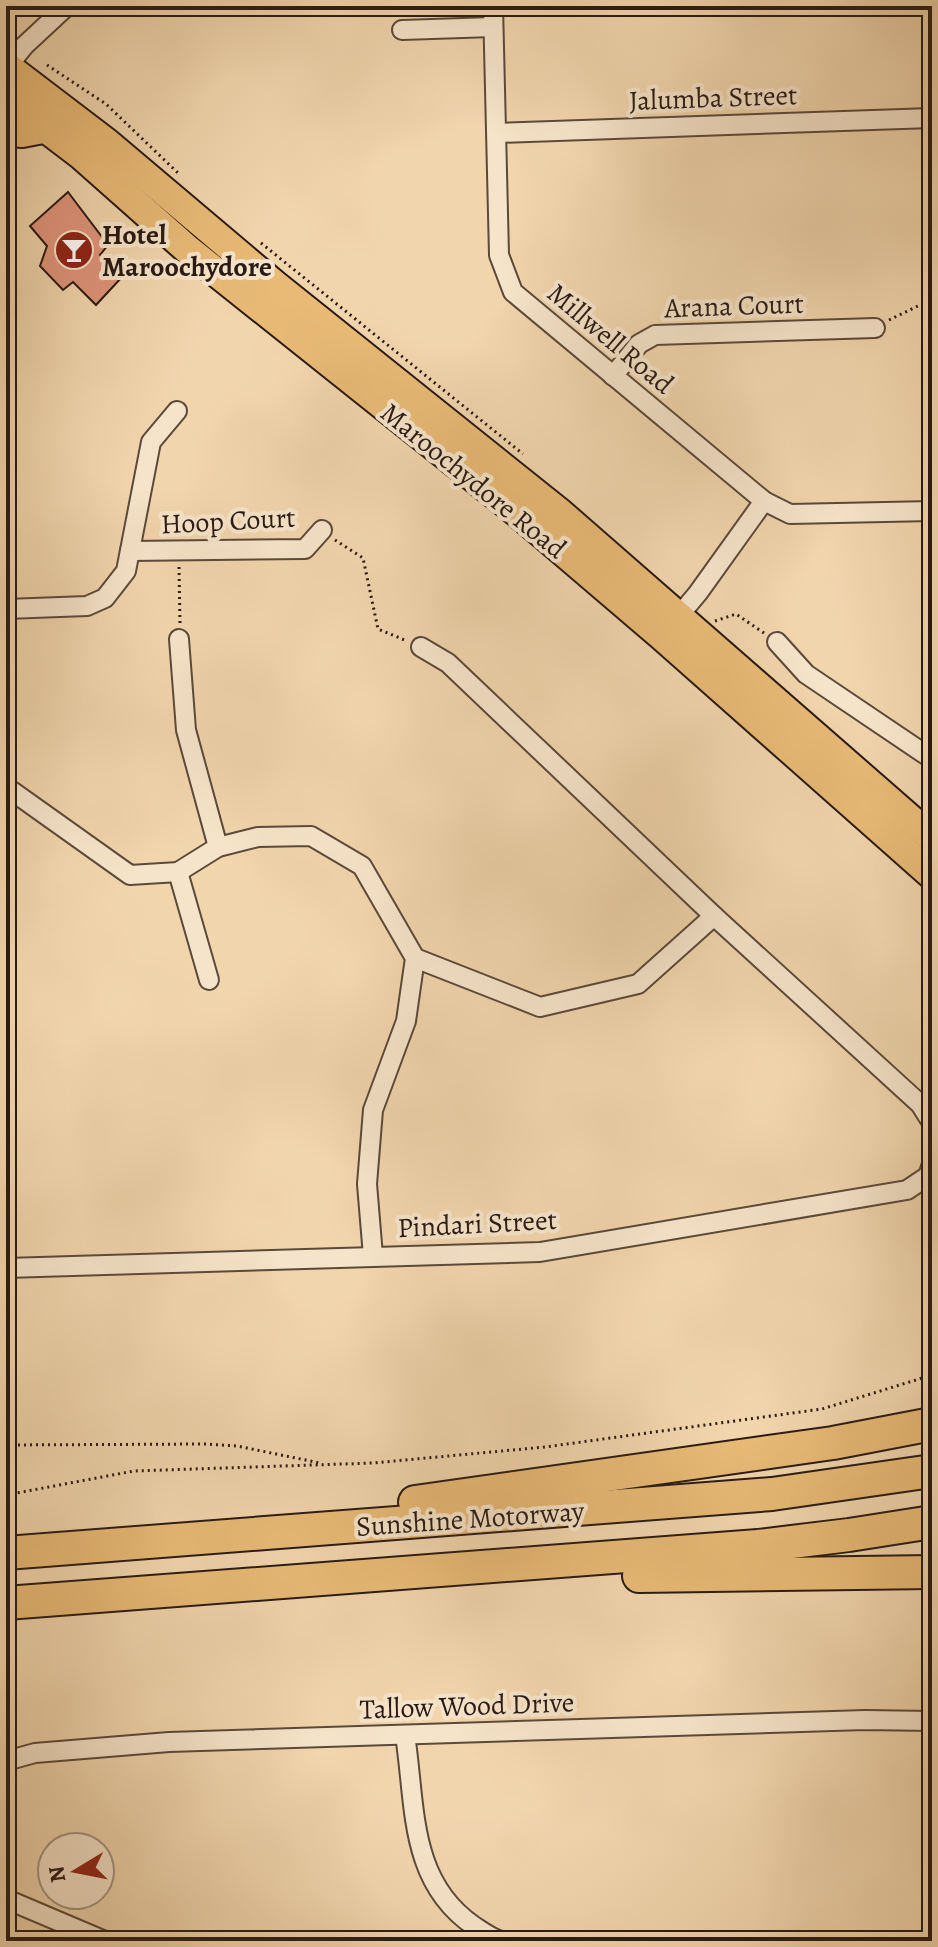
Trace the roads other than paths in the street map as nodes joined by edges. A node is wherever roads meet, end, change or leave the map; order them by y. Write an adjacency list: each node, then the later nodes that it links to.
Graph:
1 (67, 6): 5 (street)
2 (493, 6): 3 (street, Millwell Road)
3 (493, 27): 4 (street); 10 (street, Millwell Road)
4 (402, 30)
5 (6, 67): 19 (main road, Maroochydore Road)
6 (6, 98): 8 (main road, Maroochydore Road)
7 (932, 118): 10 (street, Jalumba Street)
8 (48, 128): 9 (main road); 19 (main road, Maroochydore Road)
9 (6, 131)
10 (497, 133): 12 (street, Millwell Road)
11 (875, 328): 12 (street, Arana Court)
12 (613, 376): 14 (street, Millwell Road)
13 (177, 411): 17 (street)
14 (764, 501): 15 (street, Millwell Road); 19 (street)
15 (932, 511)
16 (322, 530): 17 (street, Hoop Court)
17 (130, 551): 18 (street)
18 (6, 609)
19 (671, 626): 25 (main road, Maroochydore Road); 28 (main road, Maroochydore Road)
20 (179, 639): 26 (street)
21 (777, 642): 23 (street)
22 (421, 647): 29 (street)
23 (932, 759)
24 (6, 792): 27 (street)
25 (932, 838)
26 (218, 847): 27 (street); 30 (street)
27 (178, 872): 31 (street)
28 (932, 875)
29 (714, 916): 30 (street); 32 (street)
30 (415, 958): 34 (street)
31 (209, 980)
32 (932, 1123)
33 (932, 1164): 34 (street, Pindari Street)
34 (373, 1256): 35 (street, Pindari Street)
35 (6, 1268)
36 (932, 1424): 39 (highway)
37 (932, 1471): 39 (highway, Sunshine Motorway)
38 (932, 1522): 42 (highway, Sunshine Motorway)
39 (301, 1531): 40 (highway, Sunshine Motorway)
40 (6, 1553)
41 (932, 1572): 42 (highway)
42 (263, 1584): 43 (highway, Sunshine Motorway)
43 (6, 1603)
44 (932, 1721): 45 (street, Tallow Wood Drive)
45 (405, 1735): 46 (street, Tallow Wood Drive); 49 (street)
46 (6, 1761)
47 (6, 1899): 48 (street)
48 (105, 1941)
49 (501, 1941)

